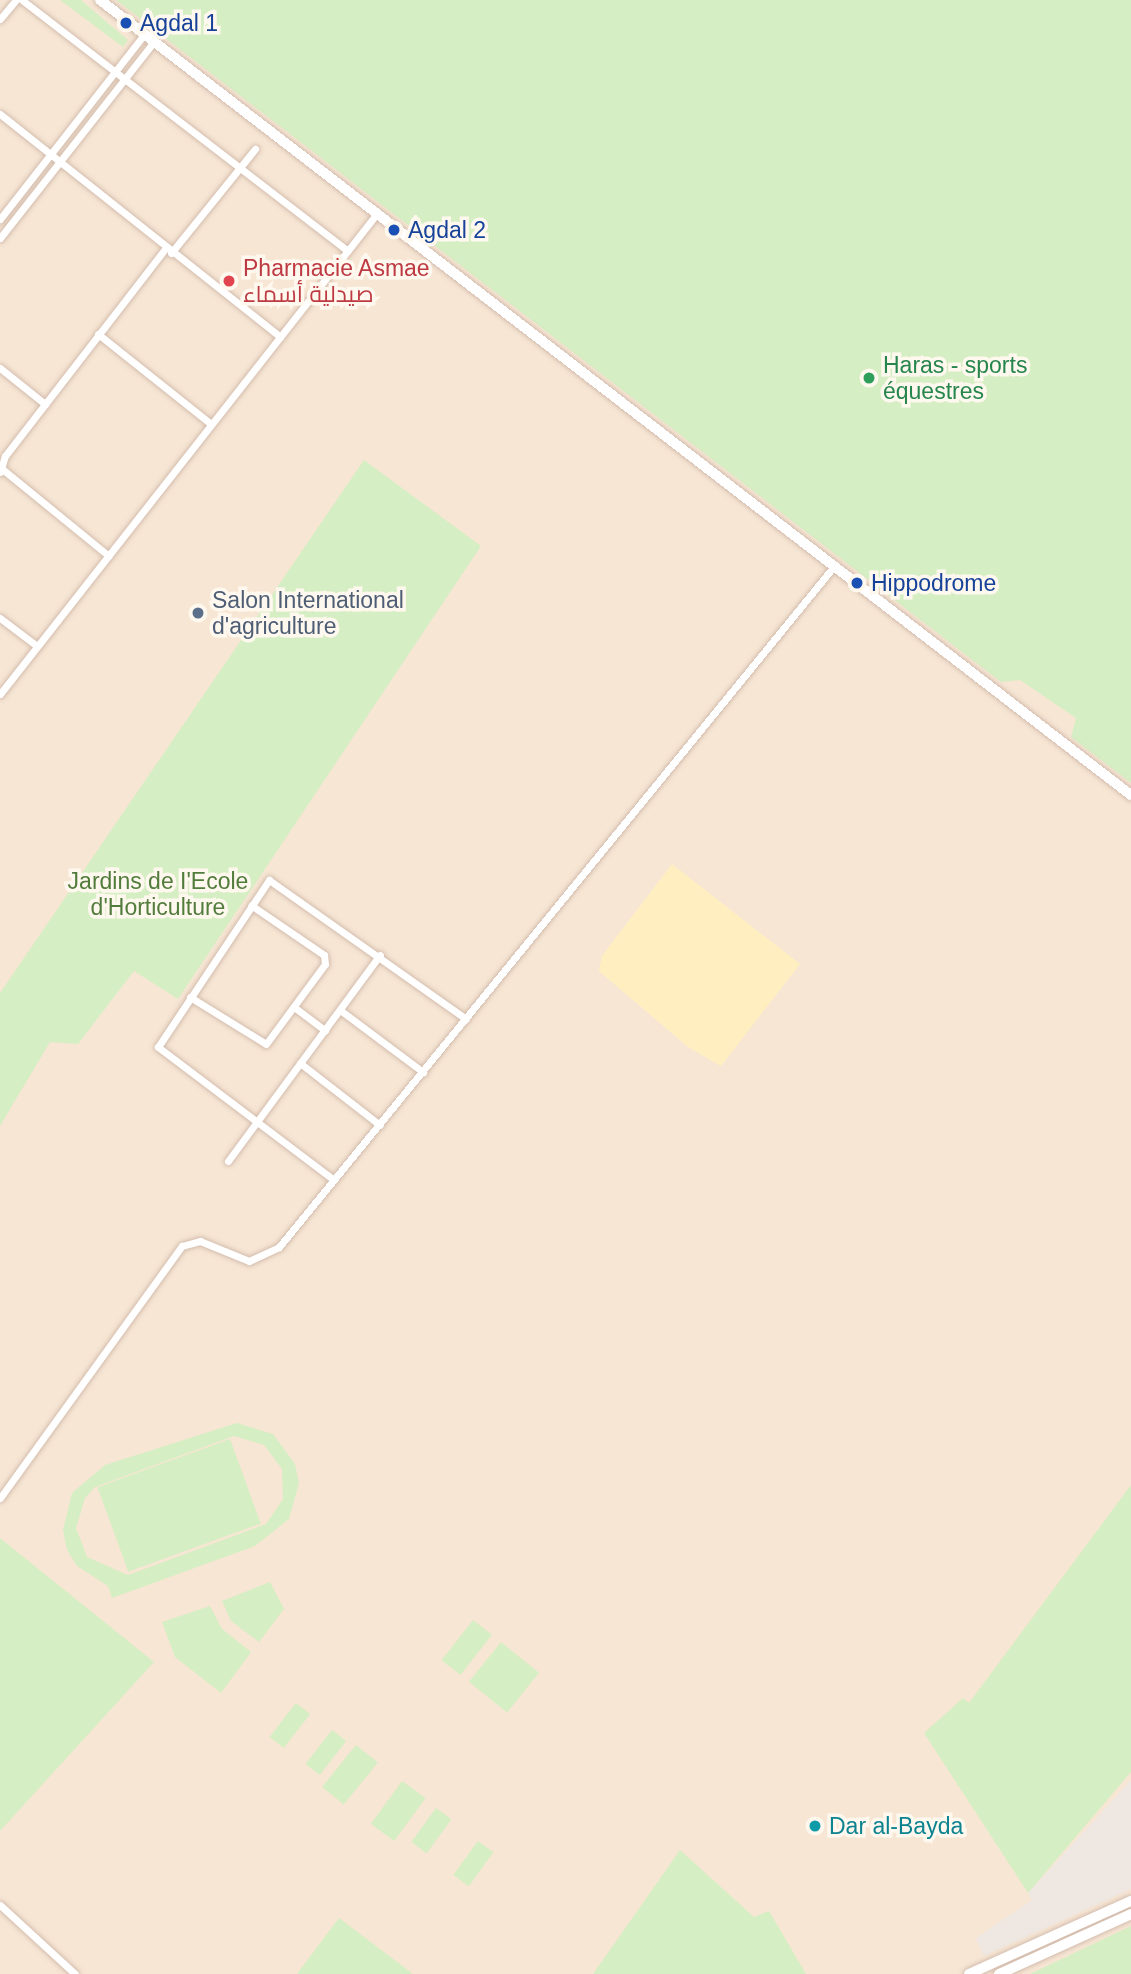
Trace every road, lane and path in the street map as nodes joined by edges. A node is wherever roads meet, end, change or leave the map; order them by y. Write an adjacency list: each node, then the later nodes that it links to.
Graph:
1 (16, 0): 4 (street)
2 (22, 0): 7 (street)
3 (100, 0): 5 (main road)
4 (0, 19)
5 (142, 37): 6 (main road); 7 (street)
6 (152, 44): 8 (street); 14 (main road)
7 (115, 72): 8 (street); 11 (street)
8 (124, 79): 12 (street); 13 (street)
9 (0, 114): 11 (street)
10 (255, 149): 13 (street)
11 (50, 154): 12 (street); 15 (street)
12 (60, 163): 16 (street); 17 (street)
13 (239, 168): 17 (street); 18 (street)
14 (375, 216): 18 (street); 27 (main road)
15 (0, 219)
16 (0, 238)
17 (168, 251): 19 (street); 20 (street)
18 (348, 251): 20 (street)
19 (98, 334): 22 (street); 23 (street)
20 (280, 337): 23 (street)
21 (0, 368): 22 (street)
22 (45, 404): 24 (street)
23 (211, 424): 26 (street)
24 (2, 457): 25 (street)
25 (1, 470): 26 (street)
26 (109, 556): 29 (street)
27 (835, 565): 31 (main road); 37 (street)
28 (0, 618): 29 (street)
29 (37, 646): 30 (street)
30 (0, 694)
31 (1131, 795)
32 (251, 905): 33 (street); 34 (street); 35 (street)
33 (380, 955): 36 (street); 37 (street)
34 (190, 997): 35 (street); 41 (street)
35 (294, 1007): 38 (street)
36 (340, 1010): 38 (street); 40 (street)
37 (466, 1019): 40 (street)
38 (325, 1030): 39 (street)
39 (299, 1063): 41 (street); 42 (street)
40 (423, 1072): 42 (street)
41 (255, 1123): 43 (street); 44 (street)
42 (380, 1125): 44 (street)
43 (228, 1161)
44 (334, 1180): 45 (street)
45 (0, 1498)
46 (1131, 1900): 50 (main road)
47 (0, 1905): 49 (street)
48 (1131, 1914): 51 (main road)
49 (75, 1974)
50 (969, 1974)
51 (999, 1974)

